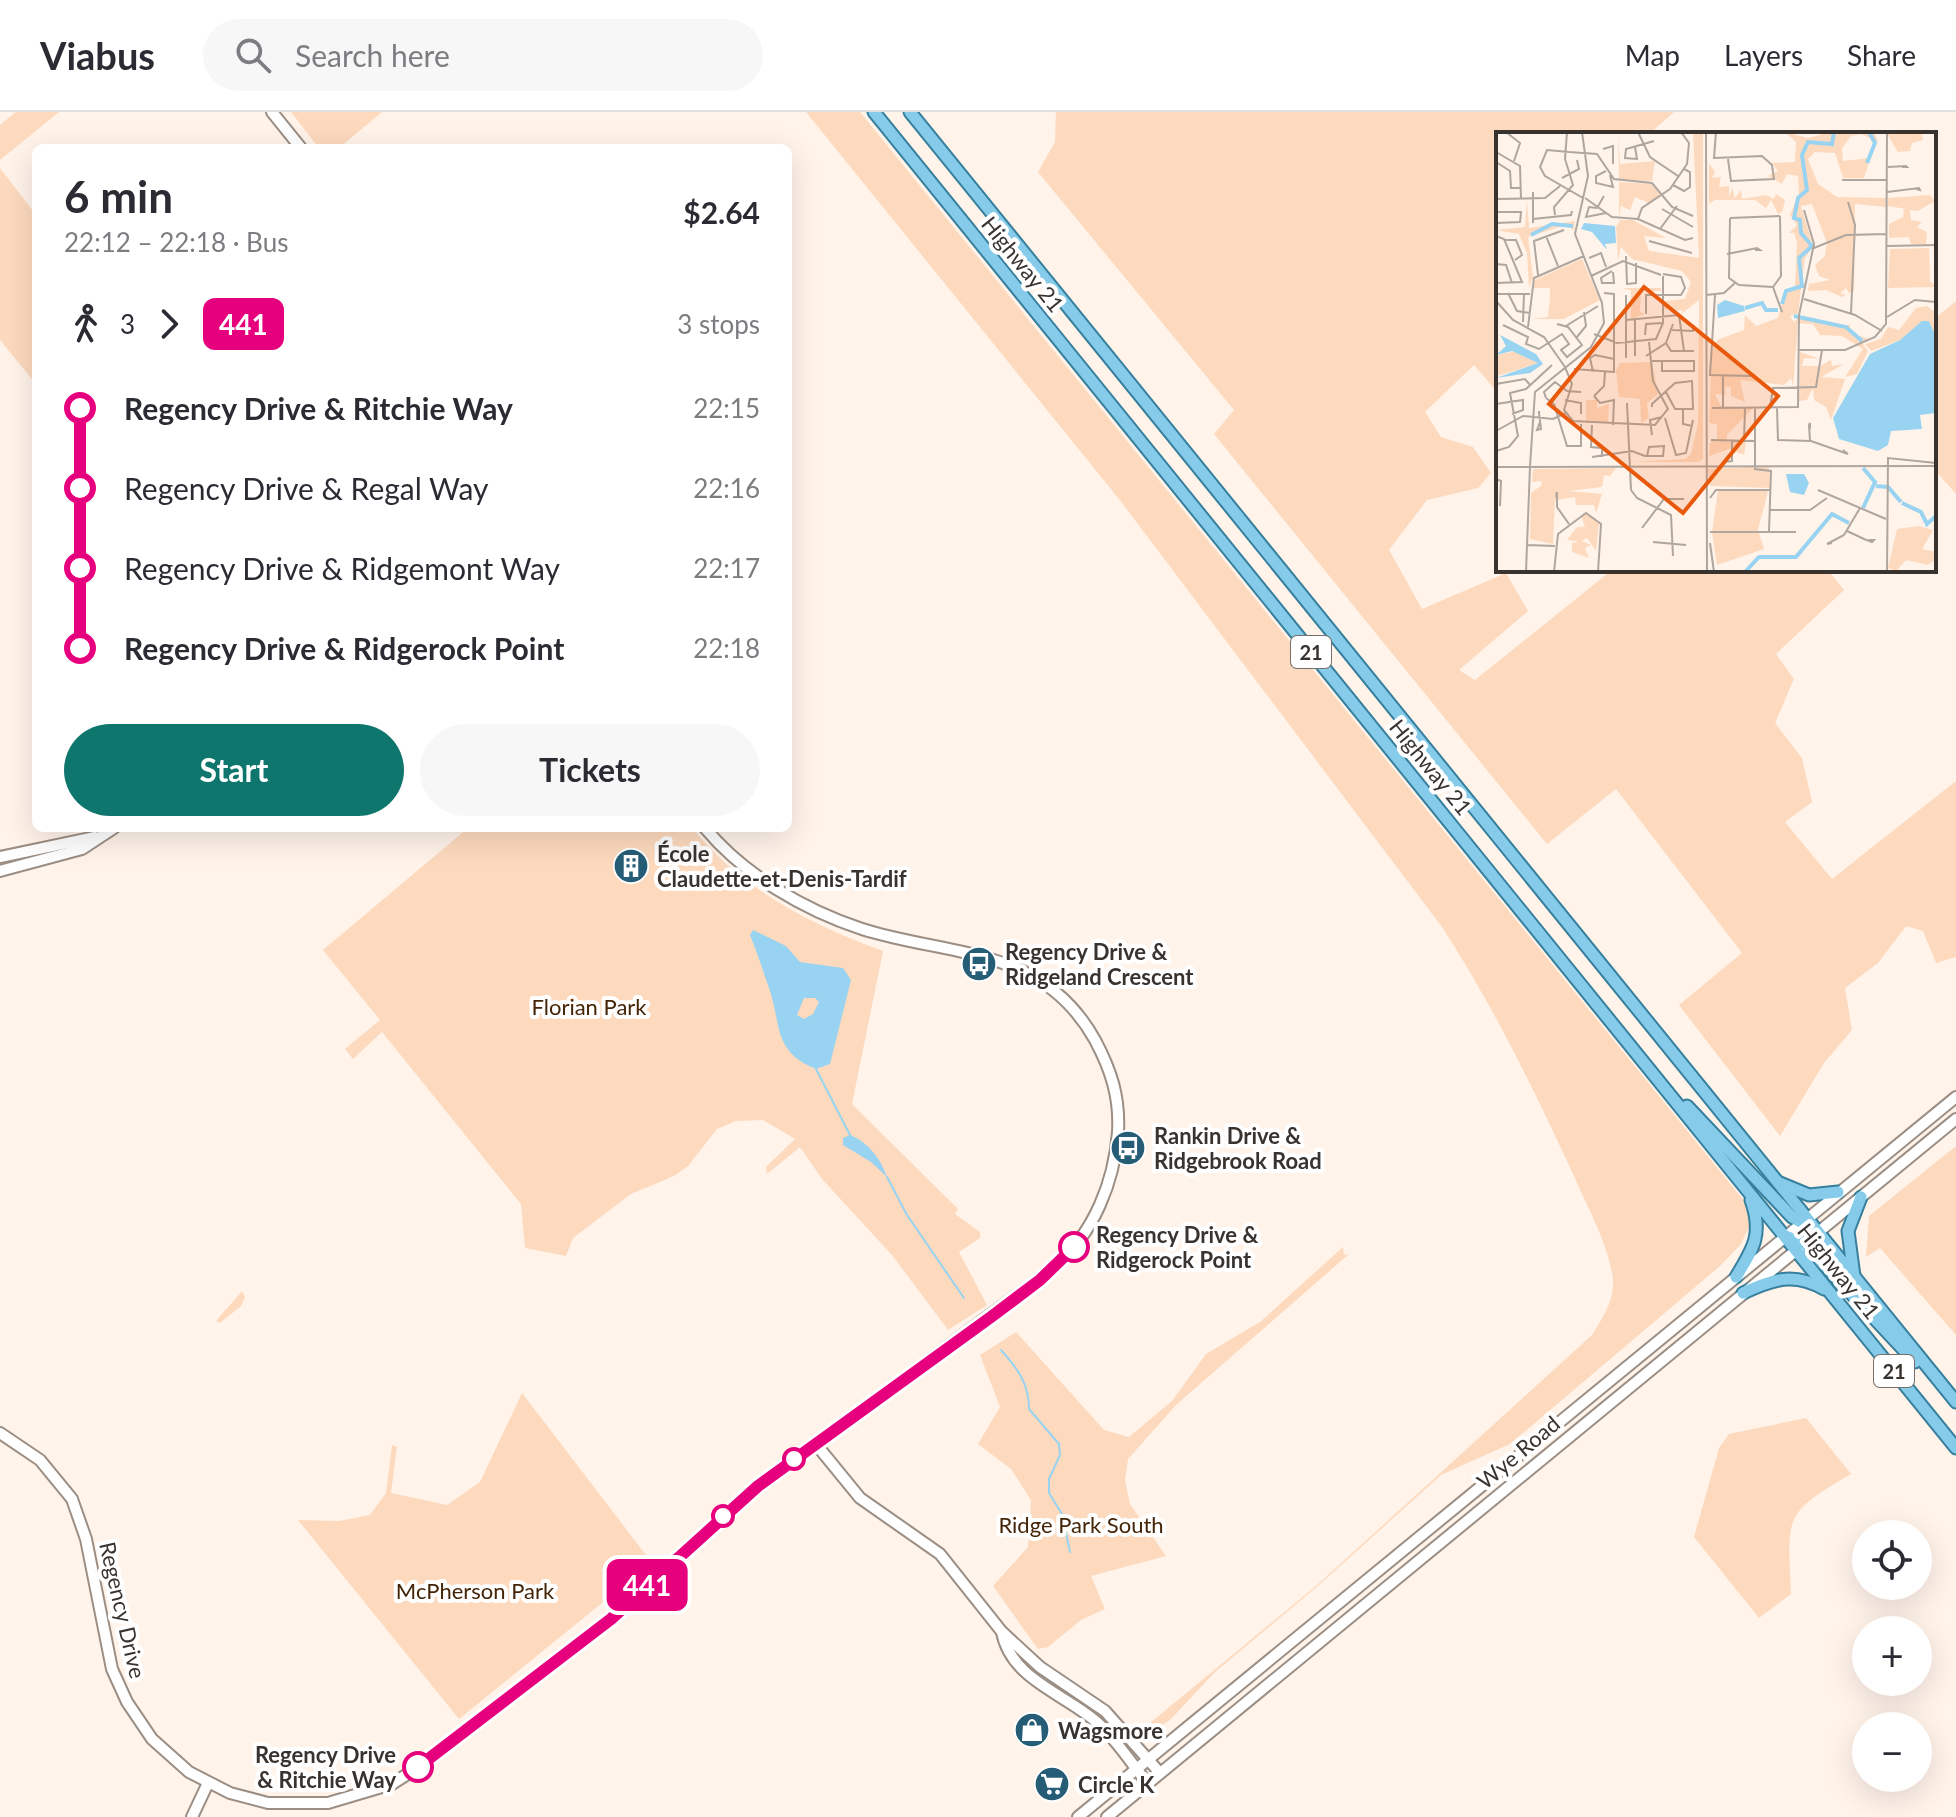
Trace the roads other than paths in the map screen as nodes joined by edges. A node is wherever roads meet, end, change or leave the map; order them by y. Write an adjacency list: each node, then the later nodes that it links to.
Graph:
1 (272, 112): 4 (street)
2 (874, 112): 14 (main road, Highway 21 / 21)
3 (910, 112): 17 (main road, Highway 21 / 21)
4 (298, 144)
5 (106, 832): 7 (street)
6 (709, 832): 32 (street, Regency Drive)
7 (97, 837): 9 (street); 11 (street)
8 (0, 851): 9 (street)
9 (14, 854): 10 (street)
10 (0, 857)
11 (17, 868): 12 (street); 13 (street)
12 (0, 871)
13 (0, 880)
14 (1662, 1085): 18 (main road, Highway 21 / 21); 21 (main road)
15 (1956, 1097): 19 (street)
16 (1956, 1119): 20 (street, Wye Road)
17 (1776, 1181): 19 (main road); 21 (main road, Highway 21 / 21)
18 (1749, 1191): 23 (main road, Highway 21 / 21); 25 (main road)
19 (1838, 1192): 21 (street)
20 (1861, 1197): 22 (street, Wye Road); 26 (main road)
21 (1804, 1221): 22 (main road, Highway 21 / 21); 23 (street, Wye Road)
22 (1818, 1232): 24 (street, Wye Road); 26 (main road, Highway 21 / 21)
23 (1785, 1236): 24 (main road, Highway 21 / 21); 25 (street, Wye Road)
24 (1800, 1246): 27 (street, Wye Road); 28 (main road, Highway 21 / 21); 29 (main road)
25 (1736, 1277): 35 (street, Wye Road)
26 (1854, 1277): 29 (main road, Highway 21 / 21)
27 (1743, 1293): 28 (main road); 37 (street, Wye Road)
28 (1831, 1294): 33 (main road, Highway 21 / 21)
29 (1940, 1382): 30 (main road, Highway 21 / 21)
30 (1956, 1402)
31 (0, 1433): 38 (street, Regency Drive)
32 (815, 1443): 34 (street); 38 (street, Regency Drive)
33 (1956, 1448)
34 (1002, 1632): 35 (street); 36 (street)
35 (1149, 1759): 36 (street, Wye Road); 37 (street)
36 (1136, 1769): 39 (street); 41 (street, Wye Road)
37 (1160, 1773): 39 (street, Wye Road)
38 (208, 1783): 40 (street)
39 (1148, 1784): 42 (street, Wye Road)
40 (192, 1817)
41 (1078, 1817)
42 (1107, 1817)

